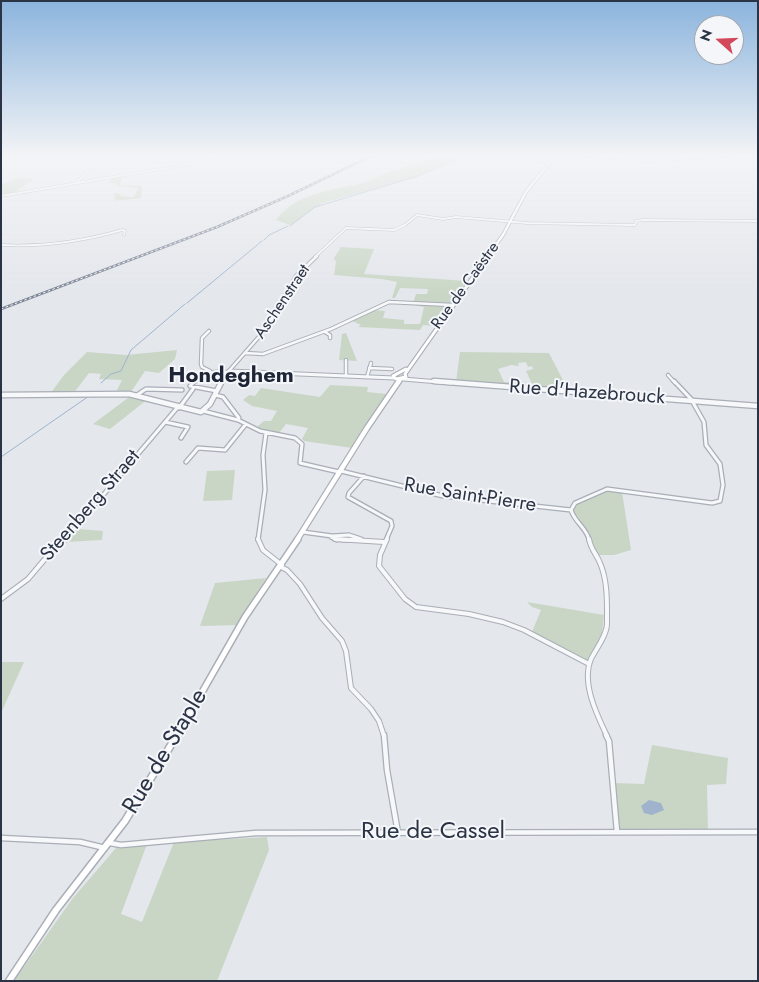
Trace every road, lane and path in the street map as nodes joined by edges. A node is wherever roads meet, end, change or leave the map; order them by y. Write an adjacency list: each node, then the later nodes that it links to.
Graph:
1 (521, 202): 2 (main road, Rue de Caëstre)
2 (511, 221): 4 (street, Aschenstraet); 8 (main road, Rue de Caëstre); 12 (street, Aschenstraet)
3 (758, 221): 4 (street)
4 (634, 225): 5 (street)
5 (637, 229)
6 (124, 235): 7 (street)
7 (1, 245)
8 (452, 305): 10 (street); 15 (main road, Rue de Caëstre)
9 (209, 331): 18 (street)
10 (325, 332): 11 (street); 12 (street)
11 (330, 338)
12 (244, 353): 19 (street, Aschenstraet)
13 (346, 360): 21 (street)
14 (371, 363): 16 (street)
15 (409, 366): 22 (main road, Rue de Caëstre); 24 (main road, Rue de Caëstre)
16 (369, 368): 17 (street); 23 (street)
17 (392, 369)
18 (210, 371): 19 (street); 26 (street, Steenberg Straet)
19 (228, 372): 21 (street); 28 (street)
20 (668, 375): 31 (street)
21 (346, 376): 23 (street)
22 (395, 376): 23 (street); 24 (main road); 25 (main road)
23 (366, 377)
24 (404, 377): 25 (main road, Rue de Staple); 31 (street, Rue d'Hazebrouck)
25 (397, 385): 41 (main road, Rue de Staple)
26 (194, 388): 28 (street); 33 (street, Steenberg Straet)
27 (182, 390): 30 (street)
28 (216, 393): 34 (street); 35 (street)
29 (1, 395): 30 (street)
30 (137, 395): 33 (street)
31 (693, 401): 32 (street, Rue d'Hazebrouck); 43 (street)
32 (758, 406)
33 (178, 408): 34 (street); 36 (street, Steenberg Straet)
34 (203, 411): 35 (street, Rue Saint-Pierre)
35 (238, 420): 37 (street, Rue Saint-Pierre)
36 (165, 422): 39 (street); 47 (street, Steenberg Straet)
37 (246, 424): 38 (street, Rue Saint-Pierre); 40 (street)
38 (266, 433): 41 (street, Rue Saint-Pierre); 46 (street)
39 (181, 438)
40 (186, 462)
41 (341, 472): 42 (street, Rue Saint-Pierre); 44 (main road, Rue de Staple)
42 (364, 476): 43 (street, Rue Saint-Pierre); 45 (street)
43 (571, 510): 48 (street)
44 (303, 532): 45 (street); 46 (main road, Rue de Staple)
45 (384, 542): 48 (street)
46 (282, 566): 51 (street); 53 (main road, Rue de Staple)
47 (1, 599)
48 (589, 664): 49 (street)
49 (617, 832): 50 (street, Rue de Cassel); 51 (street, Rue de Cassel)
50 (758, 832)
51 (398, 833): 53 (street, Rue de Cassel)
52 (1, 838): 53 (street, Rue de Cassel)
53 (107, 846): 54 (main road, Rue de Staple)
54 (9, 981)

